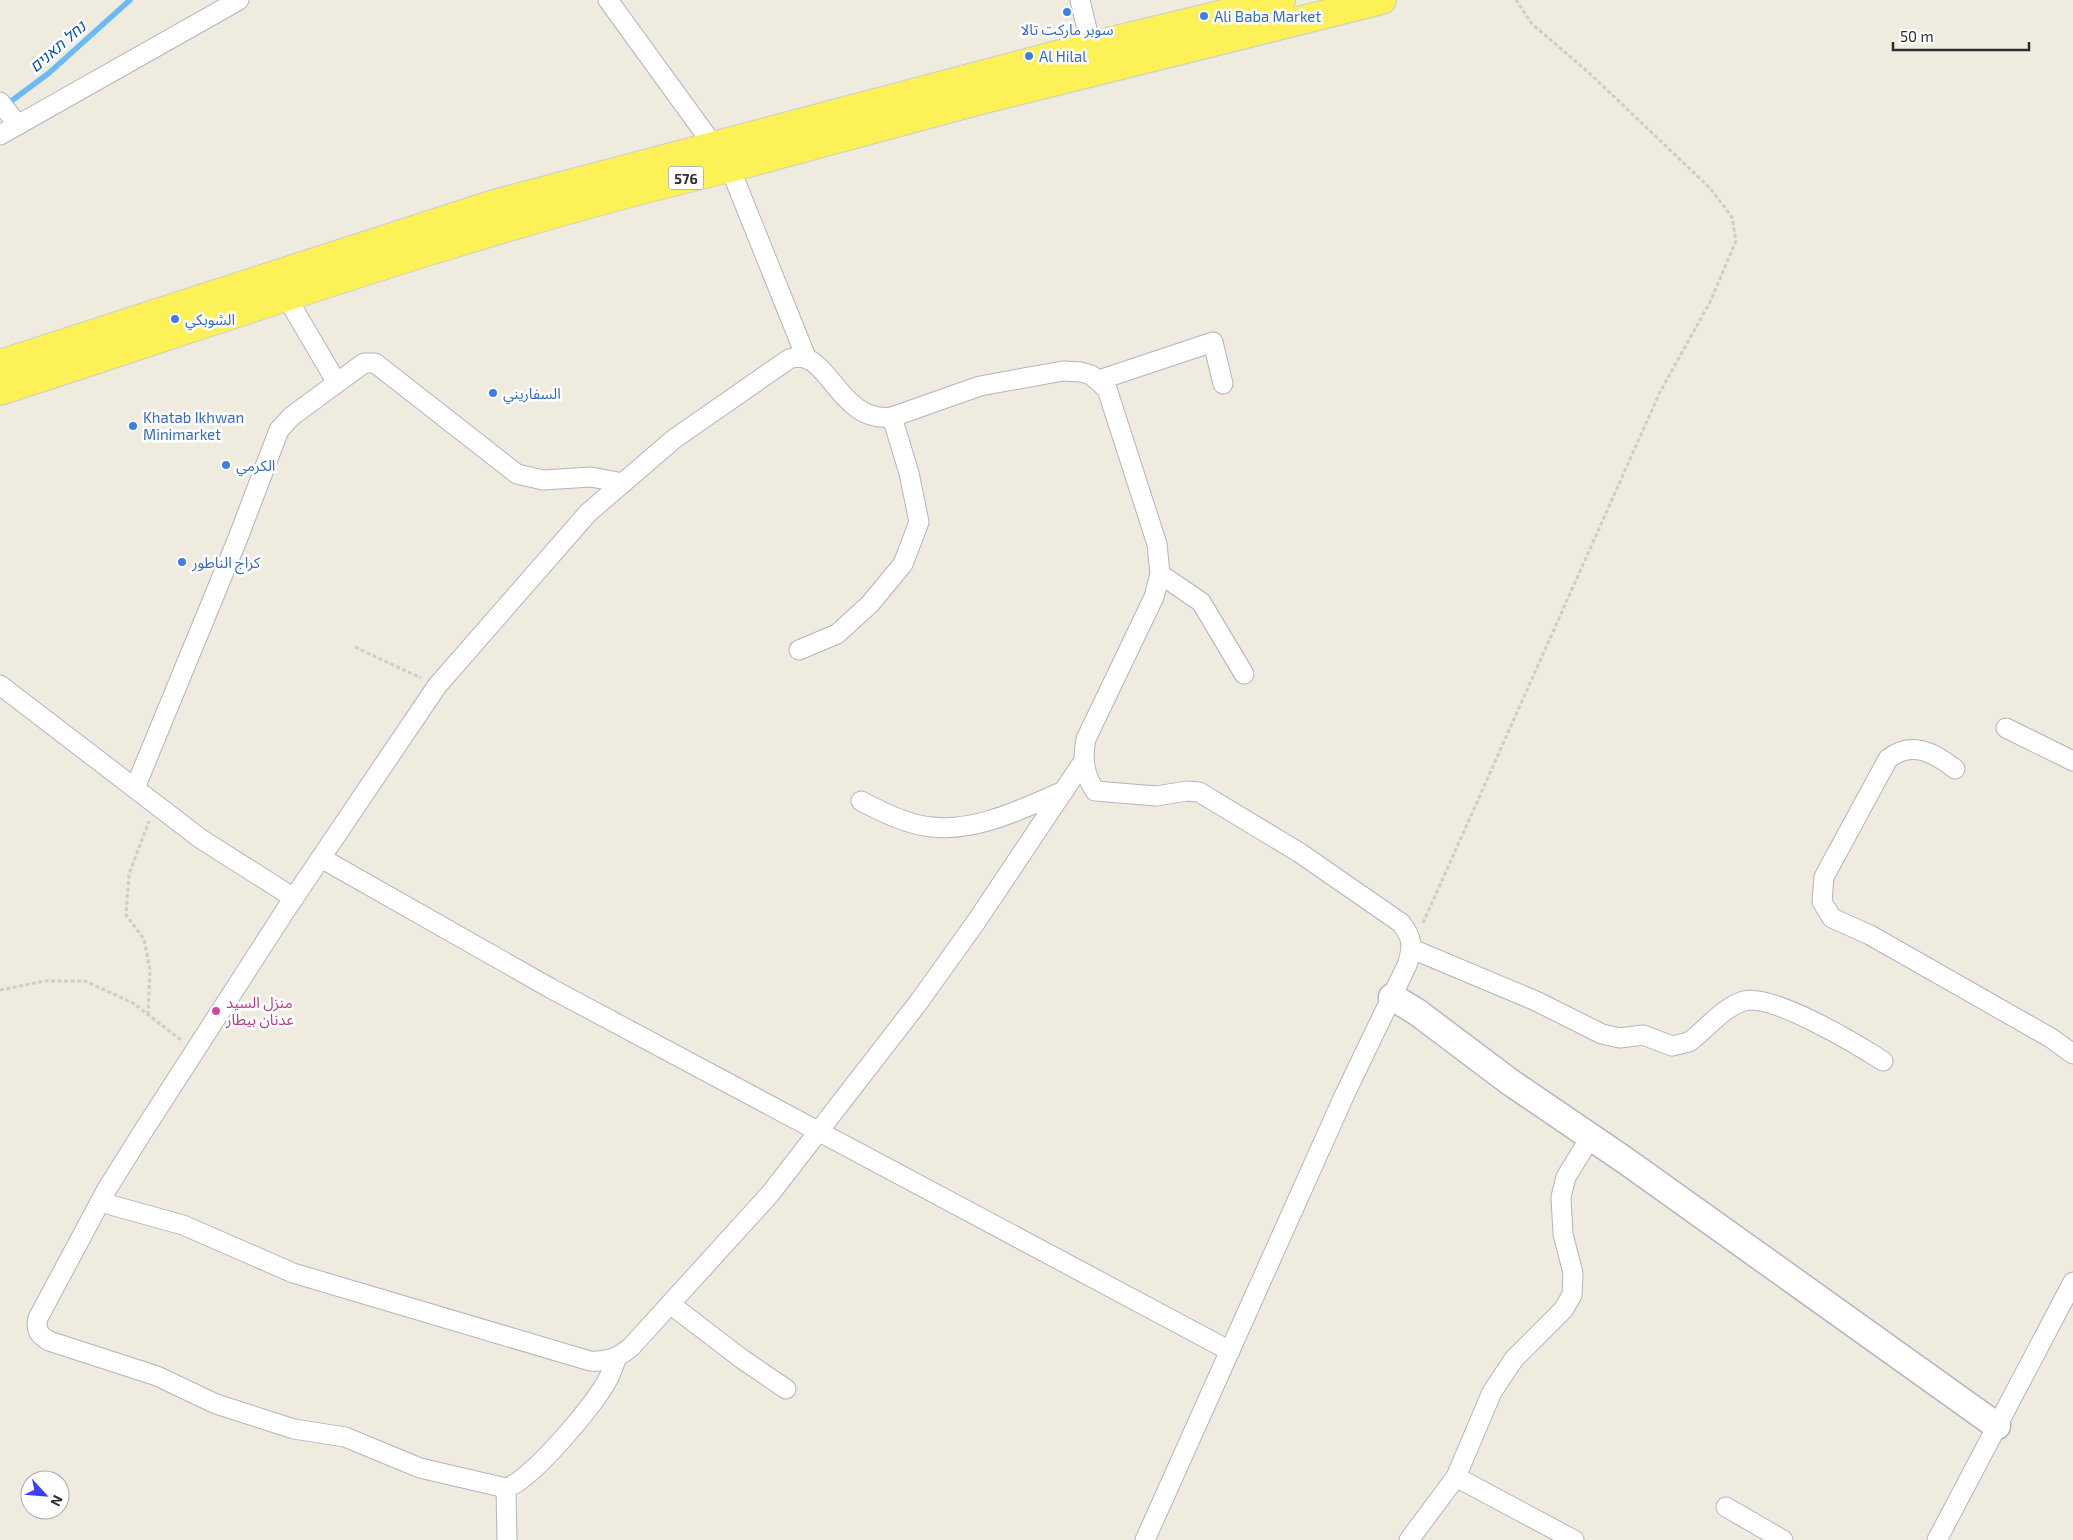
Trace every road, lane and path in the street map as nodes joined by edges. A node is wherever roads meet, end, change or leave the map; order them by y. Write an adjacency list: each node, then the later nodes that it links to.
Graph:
1 (239, 0): 8 (street)
2 (608, 0): 10 (street)
3 (1080, 0): 7 (street)
4 (1382, 0): 10 (main road, 576)
5 (1516, 0): 36 (path)
6 (1276, 1): 7 (main road, 576)
7 (1091, 46): 10 (main road, 576)
8 (10, 114): 9 (street)
9 (0, 135)
10 (723, 157): 11 (main road, 576); 12 (street); 13 (main road, 576)
11 (287, 298): 15 (street); 17 (main road, 576)
12 (806, 357): 18 (street); 19 (street)
13 (0, 364)
14 (1099, 380): 16 (street); 18 (street); 20 (street)
15 (338, 382): 19 (street); 30 (street)
16 (1223, 384)
17 (0, 390)
18 (892, 417): 22 (street)
19 (623, 482): 25 (street)
20 (1160, 574): 23 (street); 28 (street)
21 (355, 647): 25 (path)
22 (799, 650)
23 (1244, 674)
24 (0, 685): 30 (street)
25 (437, 686): 34 (street)
26 (2006, 728): 27 (street)
27 (2073, 761)
28 (1084, 762): 31 (street); 36 (street)
29 (1955, 769): 41 (street)
30 (135, 788): 33 (street)
31 (1064, 792): 32 (street); 43 (street)
32 (861, 801)
33 (157, 805): 35 (street); 39 (path)
34 (321, 858): 35 (street); 43 (street)
35 (294, 898): 40 (street)
36 (1412, 948): 38 (street); 42 (street)
37 (0, 990): 39 (path)
38 (1392, 997): 44 (street); 48 (street)
39 (148, 1015): 40 (path)
40 (196, 1048): 45 (street)
41 (2073, 1054)
42 (1883, 1061)
43 (819, 1130): 47 (street); 48 (street)
44 (1590, 1138): 51 (street); 52 (street)
45 (100, 1202): 49 (street); 53 (street)
46 (2073, 1282): 51 (street)
47 (670, 1304): 49 (street); 50 (street)
48 (1230, 1351): 56 (street)
49 (617, 1357): 53 (street)
50 (786, 1390)
51 (1997, 1426): 60 (street)
52 (1456, 1477): 57 (street); 58 (street)
53 (506, 1488): 55 (street)
54 (1726, 1507): 59 (street)
55 (507, 1540)
56 (1145, 1540)
57 (1409, 1540)
58 (1574, 1540)
59 (1783, 1540)
60 (1937, 1540)

